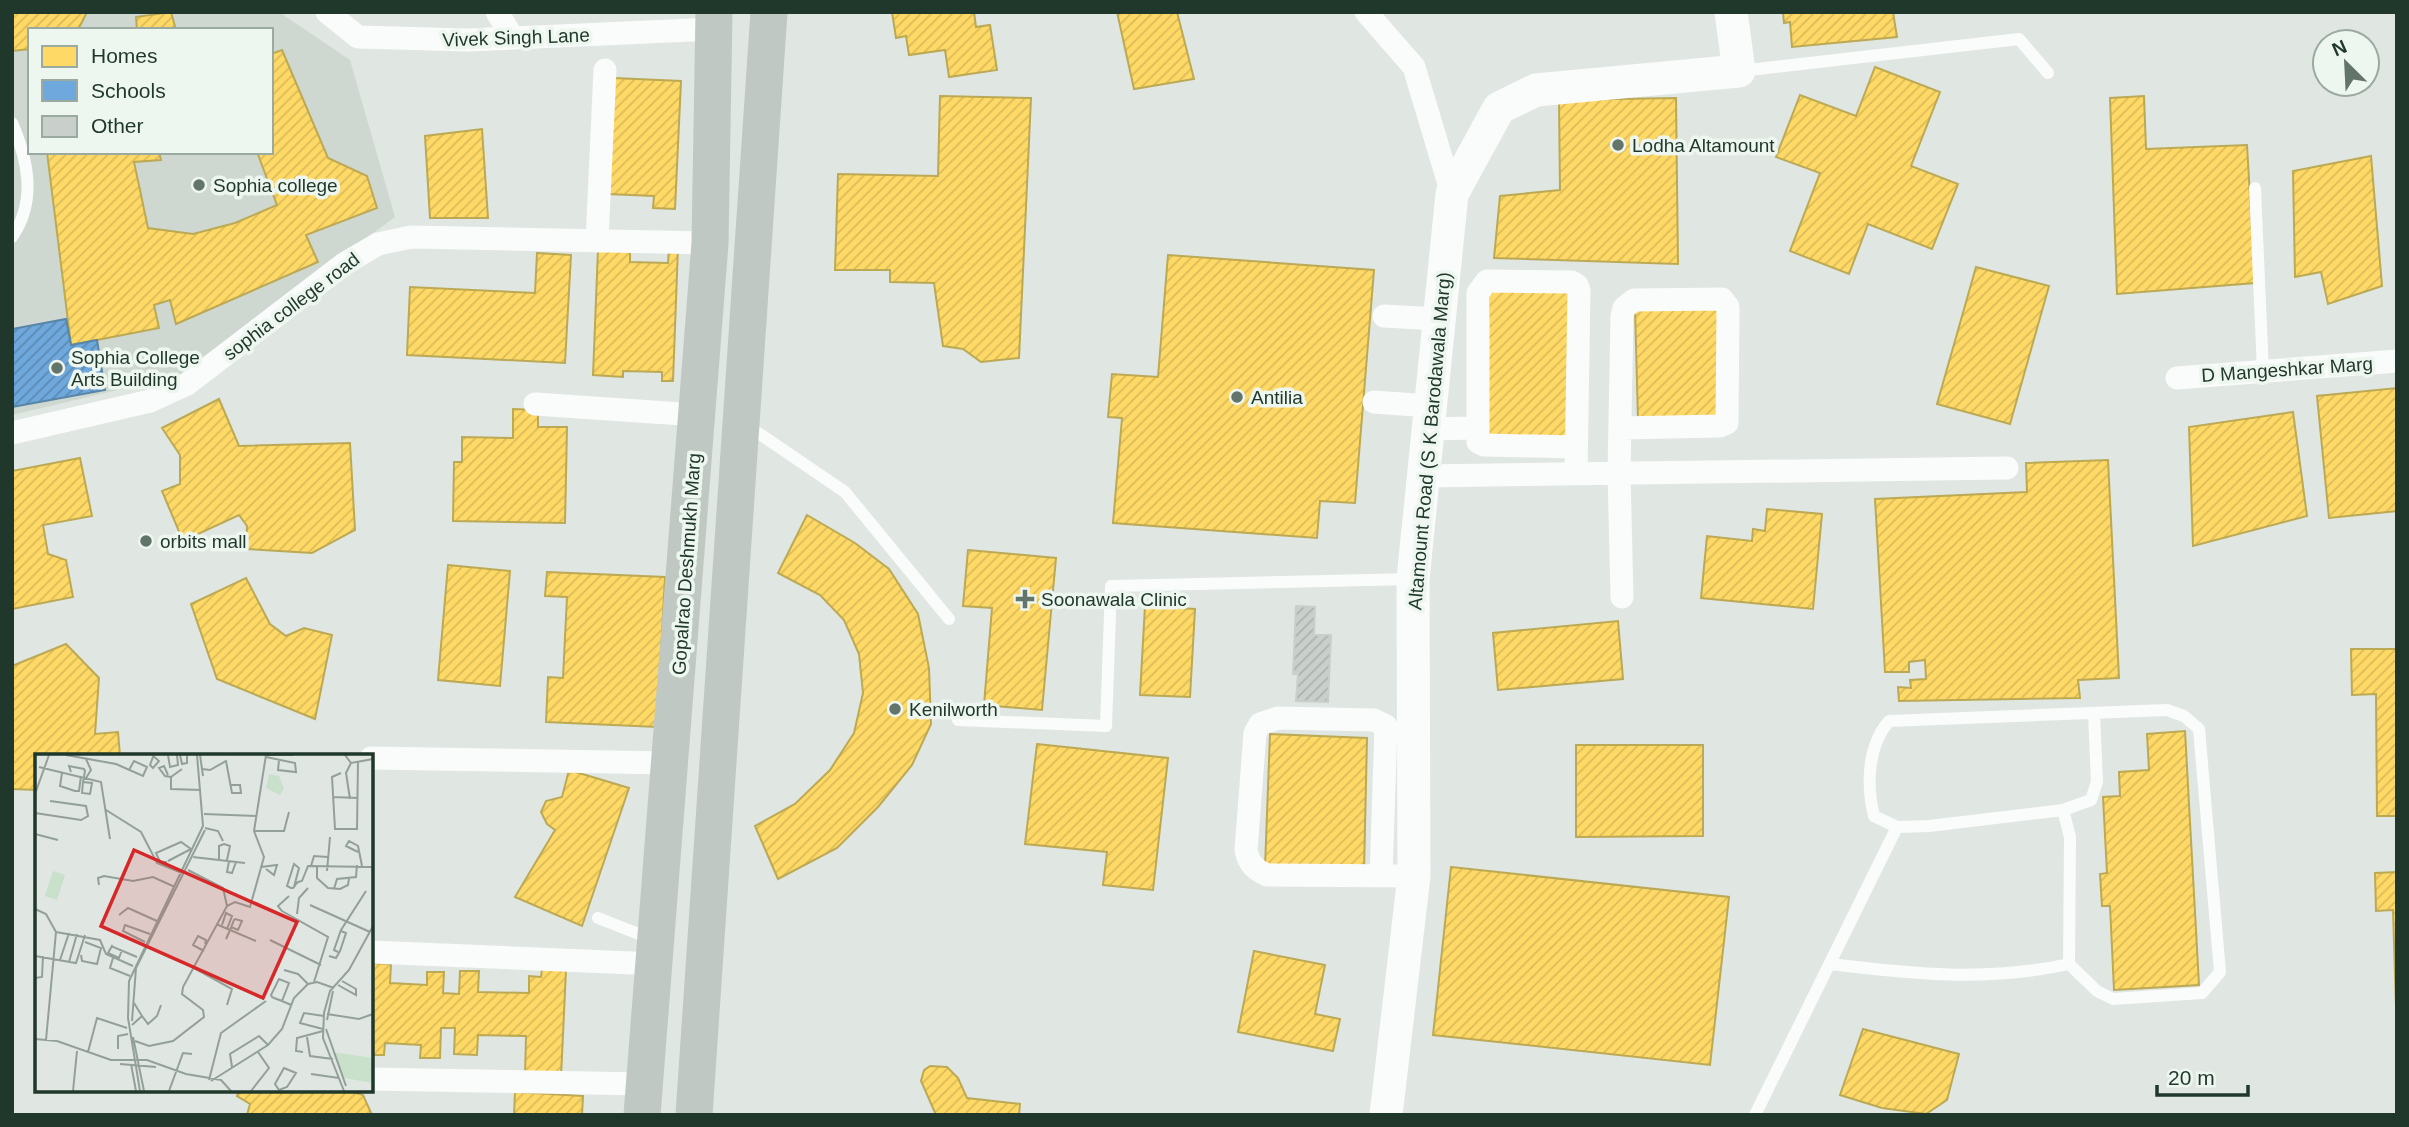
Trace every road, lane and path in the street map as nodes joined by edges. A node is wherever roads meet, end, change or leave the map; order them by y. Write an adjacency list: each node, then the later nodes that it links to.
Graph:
1 (327, 12): 7 (street, Vivek Singh Lane)
2 (497, 12): 7 (street)
3 (769, 12): 27 (main road)
4 (1366, 12): 13 (street)
5 (1731, 12): 9 (street)
6 (714, 21): 7 (street, Vivek Singh Lane); 16 (main road, Gopalrao Deshmukh Marg)
7 (513, 38)
8 (605, 70): 15 (street)
9 (1739, 71): 10 (lane); 13 (street, Altamount Road (S K Barodawala Marg))
10 (2048, 73)
11 (12, 123): 14 (lane)
12 (2255, 188): 21 (lane)
13 (1452, 194): 18 (street, Altamount Road (S K Barodawala Marg))
14 (12, 237)
15 (597, 241): 16 (street, sophia college road); 30 (street, sophia college road)
16 (710, 243): 25 (main road, Gopalrao Deshmukh Marg)
17 (1478, 300): 18 (street); 28 (street); 31 (street)
18 (1440, 309): 19 (street); 26 (street, Altamount Road (S K Barodawala Marg))
19 (1384, 316)
20 (2397, 361): 21 (street, D Mangeshkar Marg)
21 (2263, 372): 22 (street, D Mangeshkar Marg)
22 (2177, 378)
23 (1374, 402): 26 (street)
24 (535, 404): 25 (street)
25 (697, 415): 43 (main road, Gopalrao Deshmukh Marg)
26 (1428, 417): 28 (street); 35 (street, Altamount Road (S K Barodawala Marg))
27 (742, 422): 38 (lane); 55 (main road)
28 (1477, 428): 31 (street)
29 (1620, 428): 29 (street); 34 (street)
30 (12, 433)
31 (1576, 447): 33 (street)
32 (2007, 468): 34 (street)
33 (1576, 473): 34 (street); 35 (street)
34 (1619, 473): 37 (street)
35 (1423, 476): 36 (street, Altamount Road (S K Barodawala Marg))
36 (1413, 579): 40 (lane); 41 (street, Altamount Road (S K Barodawala Marg))
37 (1622, 597)
38 (949, 619)
39 (2094, 713): 44 (lane); 45 (lane); 52 (lane)
40 (958, 720)
41 (1400, 751): 46 (street); 46 (street); 47 (street, Altamount Road (S K Barodawala Marg))
42 (373, 758): 43 (street)
43 (671, 764): 50 (main road, Gopalrao Deshmukh Marg)
44 (2063, 810): 45 (lane); 52 (lane)
45 (1897, 827): 51 (lane)
46 (1381, 876): 47 (street)
47 (1414, 876): 56 (street, Altamount Road (S K Barodawala Marg))
48 (598, 918): 50 (lane)
49 (373, 952): 50 (street)
50 (656, 953): 54 (main road, Gopalrao Deshmukh Marg)
51 (1830, 964): 52 (lane); 57 (lane)
52 (2069, 964)
53 (373, 1079): 54 (street)
54 (643, 1099)
55 (694, 1115)
56 (1386, 1115)
57 (1755, 1115)

